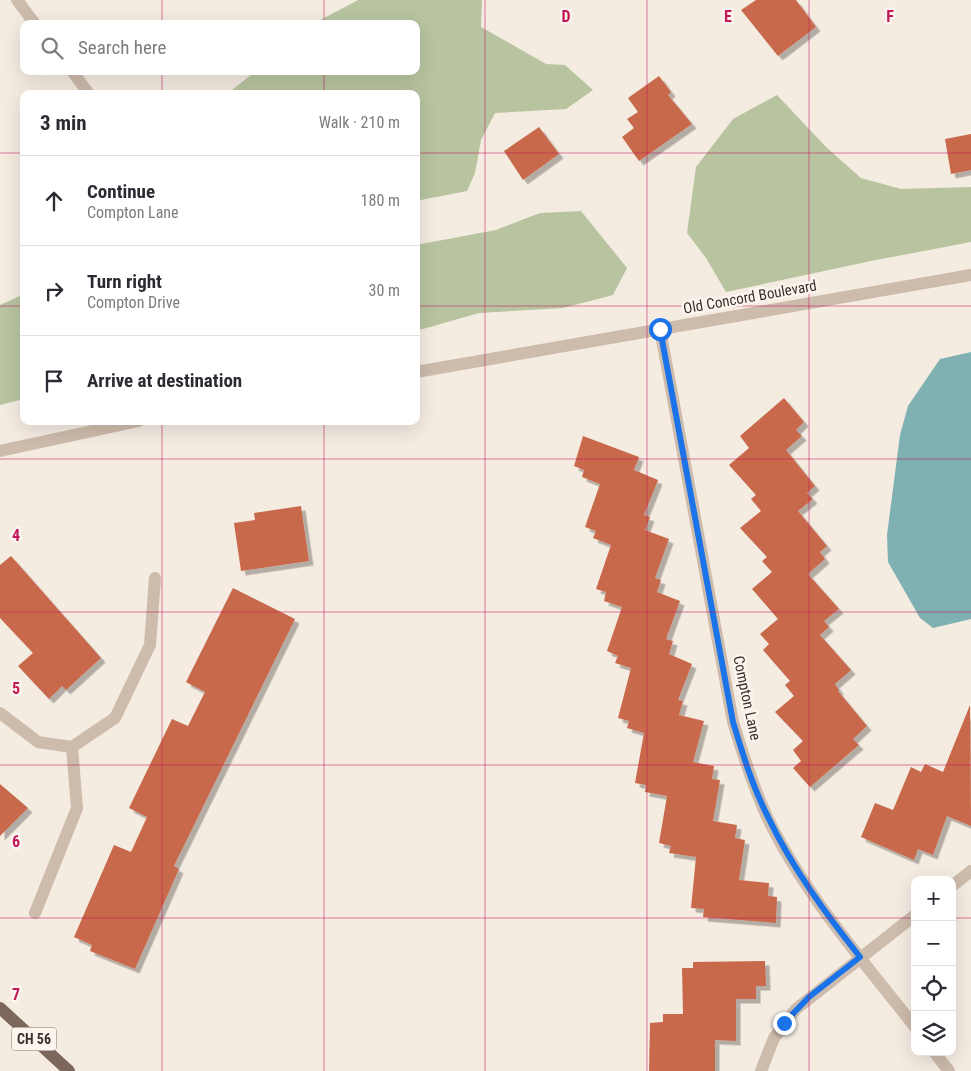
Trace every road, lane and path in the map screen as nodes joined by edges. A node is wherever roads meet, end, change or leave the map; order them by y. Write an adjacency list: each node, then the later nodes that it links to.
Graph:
1 (17, 0): 2 (street)
2 (32, 20)
3 (75, 75): 4 (street)
4 (86, 90)
5 (971, 275): 6 (street, Old Concord Boulevard)
6 (660, 329): 7 (street, Old Concord Boulevard); 17 (street, Compton Lane)
7 (420, 371)
8 (121, 425): 9 (street)
9 (0, 451)
10 (155, 578): 12 (street)
11 (0, 712): 12 (street)
12 (72, 746): 15 (street)
13 (971, 871): 14 (street)
14 (956, 883)
15 (35, 913)
16 (911, 918): 17 (street)
17 (860, 957): 19 (street, Compton Lane); 22 (street)
18 (0, 1008): 21 (main road, CH 56)
19 (911, 1022)
20 (937, 1056): 23 (street)
21 (69, 1071)
22 (761, 1071)
23 (949, 1071)

